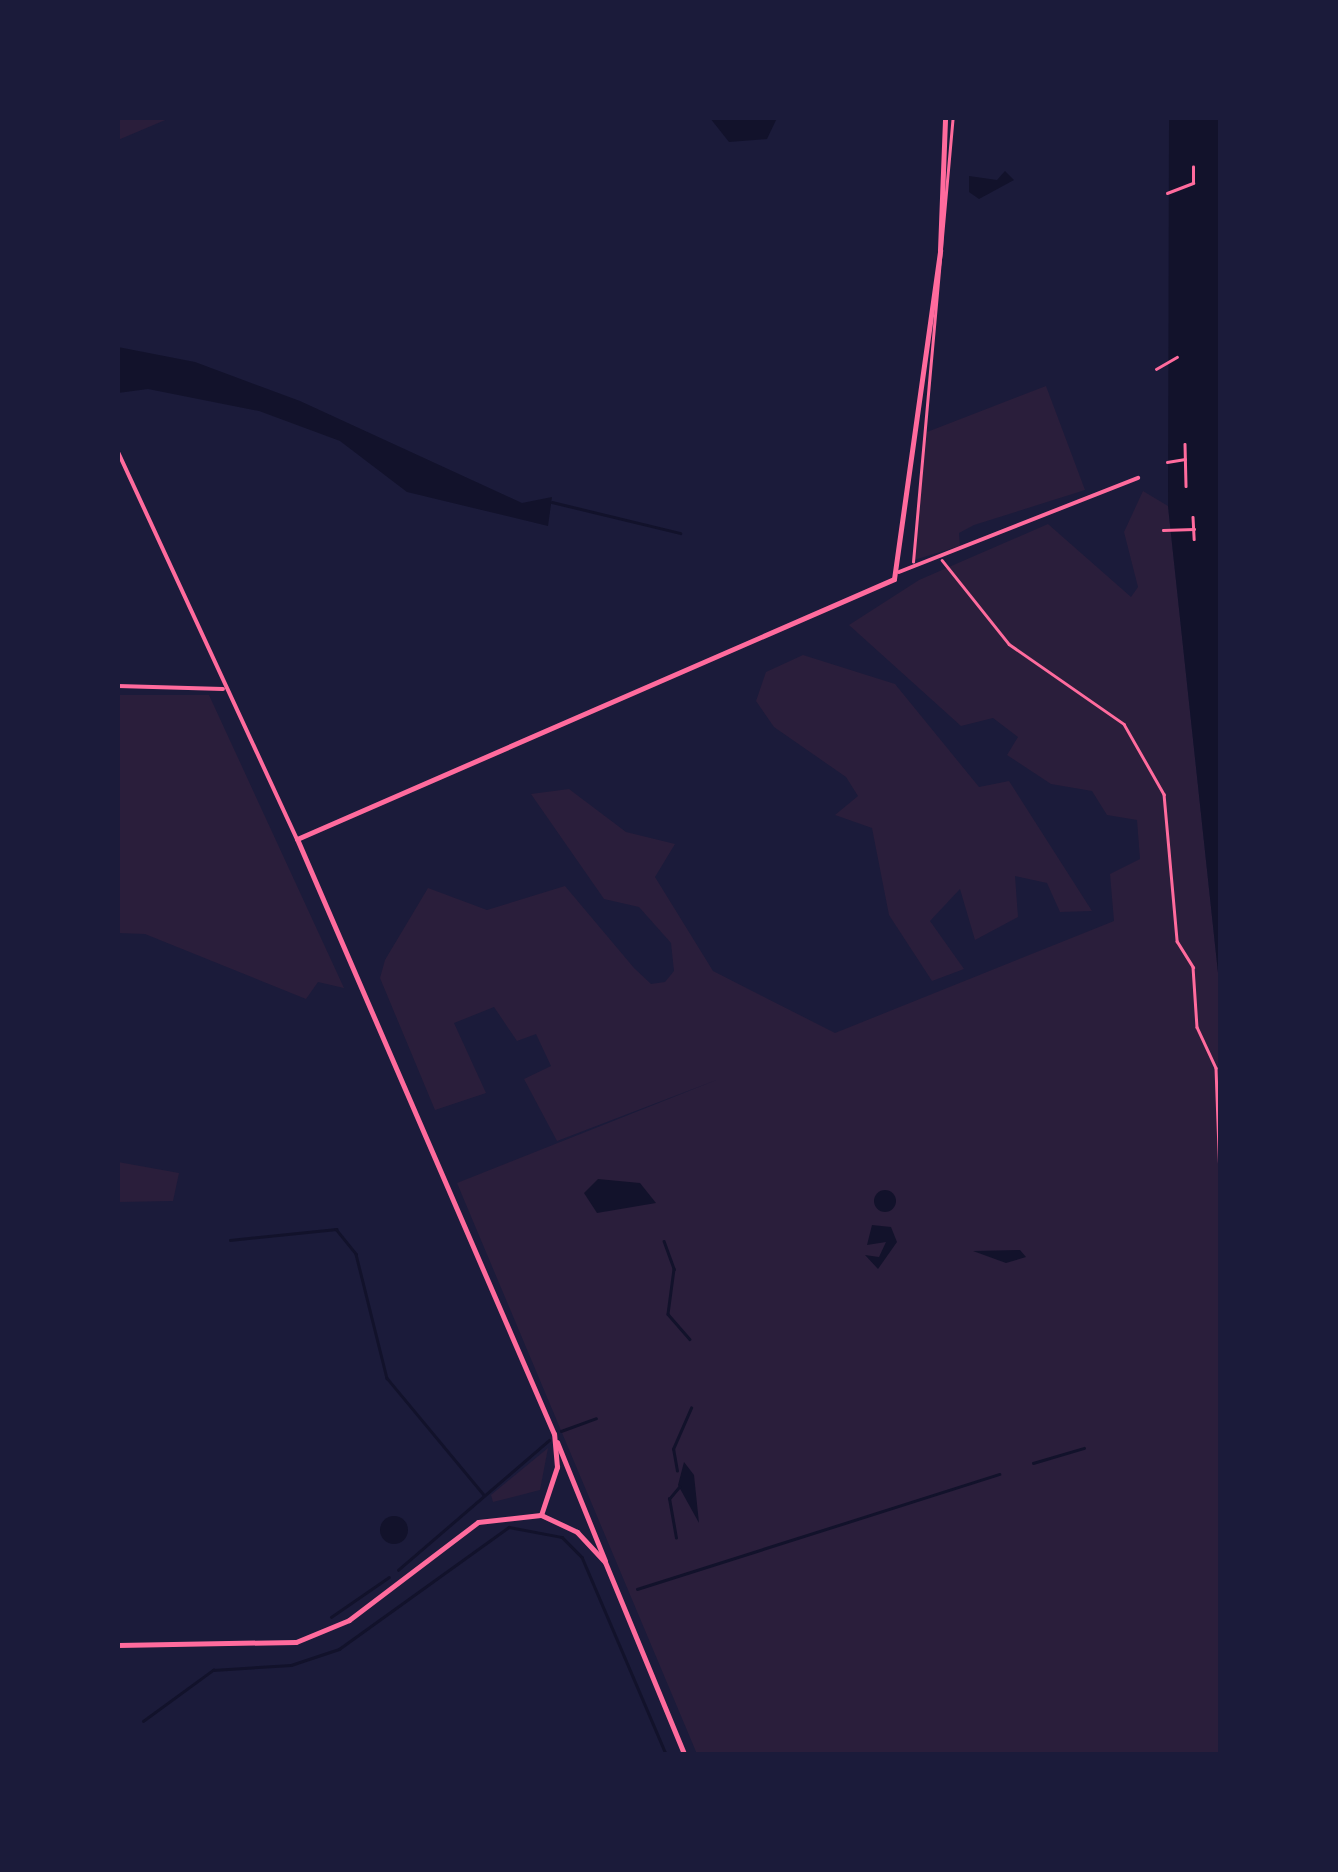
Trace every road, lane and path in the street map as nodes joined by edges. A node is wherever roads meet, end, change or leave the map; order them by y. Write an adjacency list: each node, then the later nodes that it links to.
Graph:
1 (949, 118): 17 (path); 18 (street)
2 (1192, 167): 3 (path)
3 (1167, 194)
4 (1177, 357): 5 (path)
5 (1156, 369)
6 (1185, 444): 8 (path)
7 (118, 452): 20 (street)
8 (1186, 459): 9 (path); 11 (path)
9 (1167, 462)
10 (1138, 478): 16 (street)
11 (1186, 486)
12 (1193, 517): 13 (path)
13 (1194, 529): 14 (path); 15 (path)
14 (1164, 530)
15 (1194, 539)
16 (941, 558): 17 (street); 22 (path)
17 (916, 568): 18 (street)
18 (900, 572): 21 (street)
19 (118, 686): 20 (street)
20 (223, 689): 21 (street)
21 (297, 839): 23 (street)
22 (1220, 1179)
23 (556, 1439): 24 (street); 25 (street)
24 (541, 1515): 25 (street); 26 (street)
25 (605, 1562): 27 (street)
26 (118, 1645)
27 (684, 1754)

